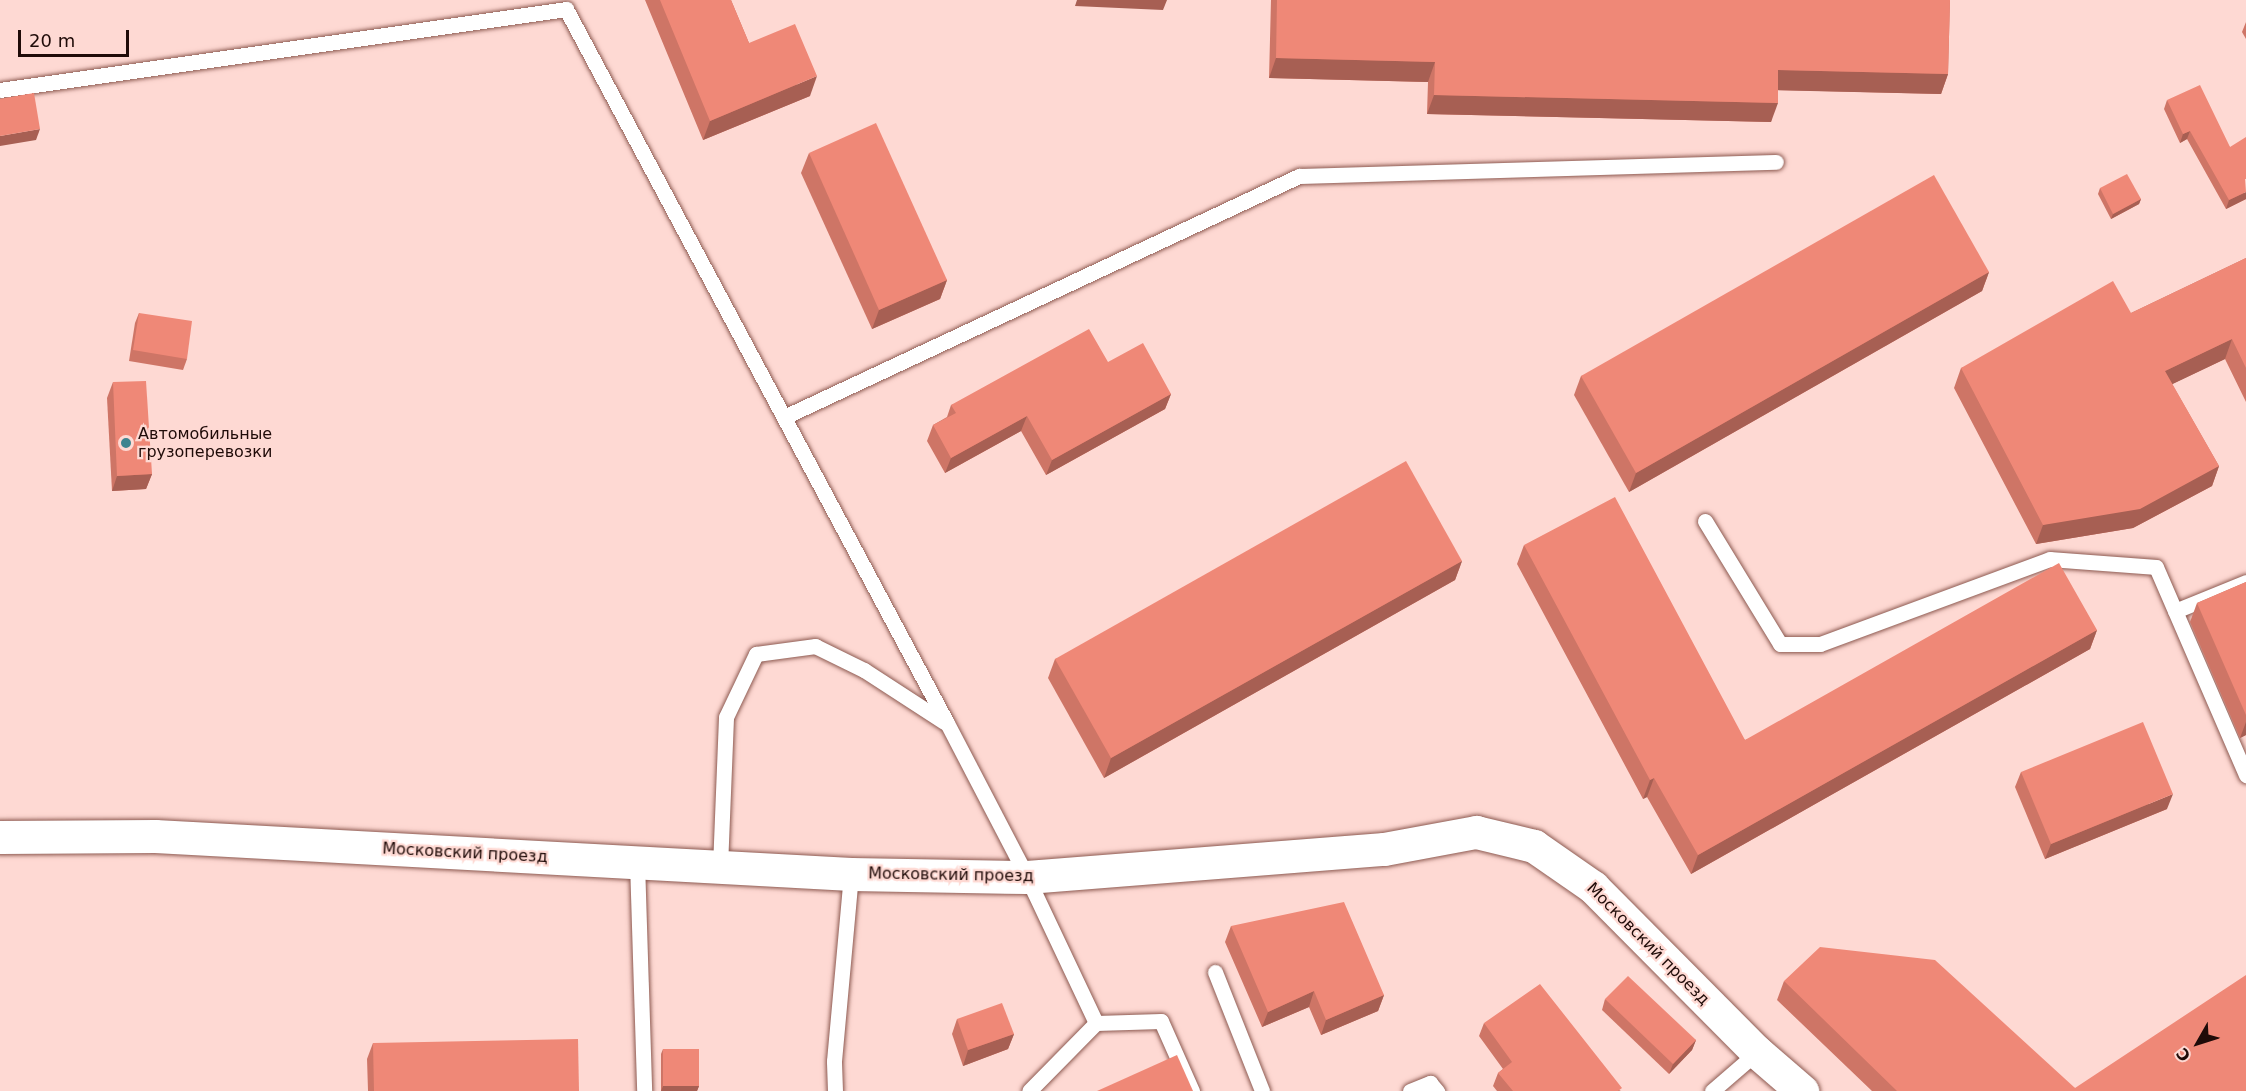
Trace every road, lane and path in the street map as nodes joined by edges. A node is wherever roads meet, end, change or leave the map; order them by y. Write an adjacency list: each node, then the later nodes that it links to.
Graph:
1 (0, 90): 3 (lane)
2 (1776, 162): 3 (lane)
3 (784, 417): 7 (lane)
4 (1704, 521): 6 (lane)
5 (2246, 582): 6 (lane)
6 (2175, 611): 8 (lane)
7 (947, 723): 11 (lane); 13 (lane)
8 (2246, 775)
9 (0, 837): 10 (street, Московский проезд)
10 (637, 862): 11 (street, Московский проезд); 17 (lane)
11 (720, 867): 12 (street, Московский проезд)
12 (850, 874): 13 (street, Московский проезд); 18 (lane)
13 (1027, 877): 15 (lane); 16 (street, Московский проезд)
14 (1215, 972): 21 (lane)
15 (1096, 1023): 19 (lane); 20 (lane)
16 (1757, 1052): 24 (lane); 25 (street, Московский проезд)
17 (644, 1091)
18 (835, 1091)
19 (1029, 1091)
20 (1192, 1091)
21 (1262, 1091)
22 (1410, 1091): 23 (lane)
23 (1437, 1091)
24 (1712, 1091)
25 (1802, 1091)

